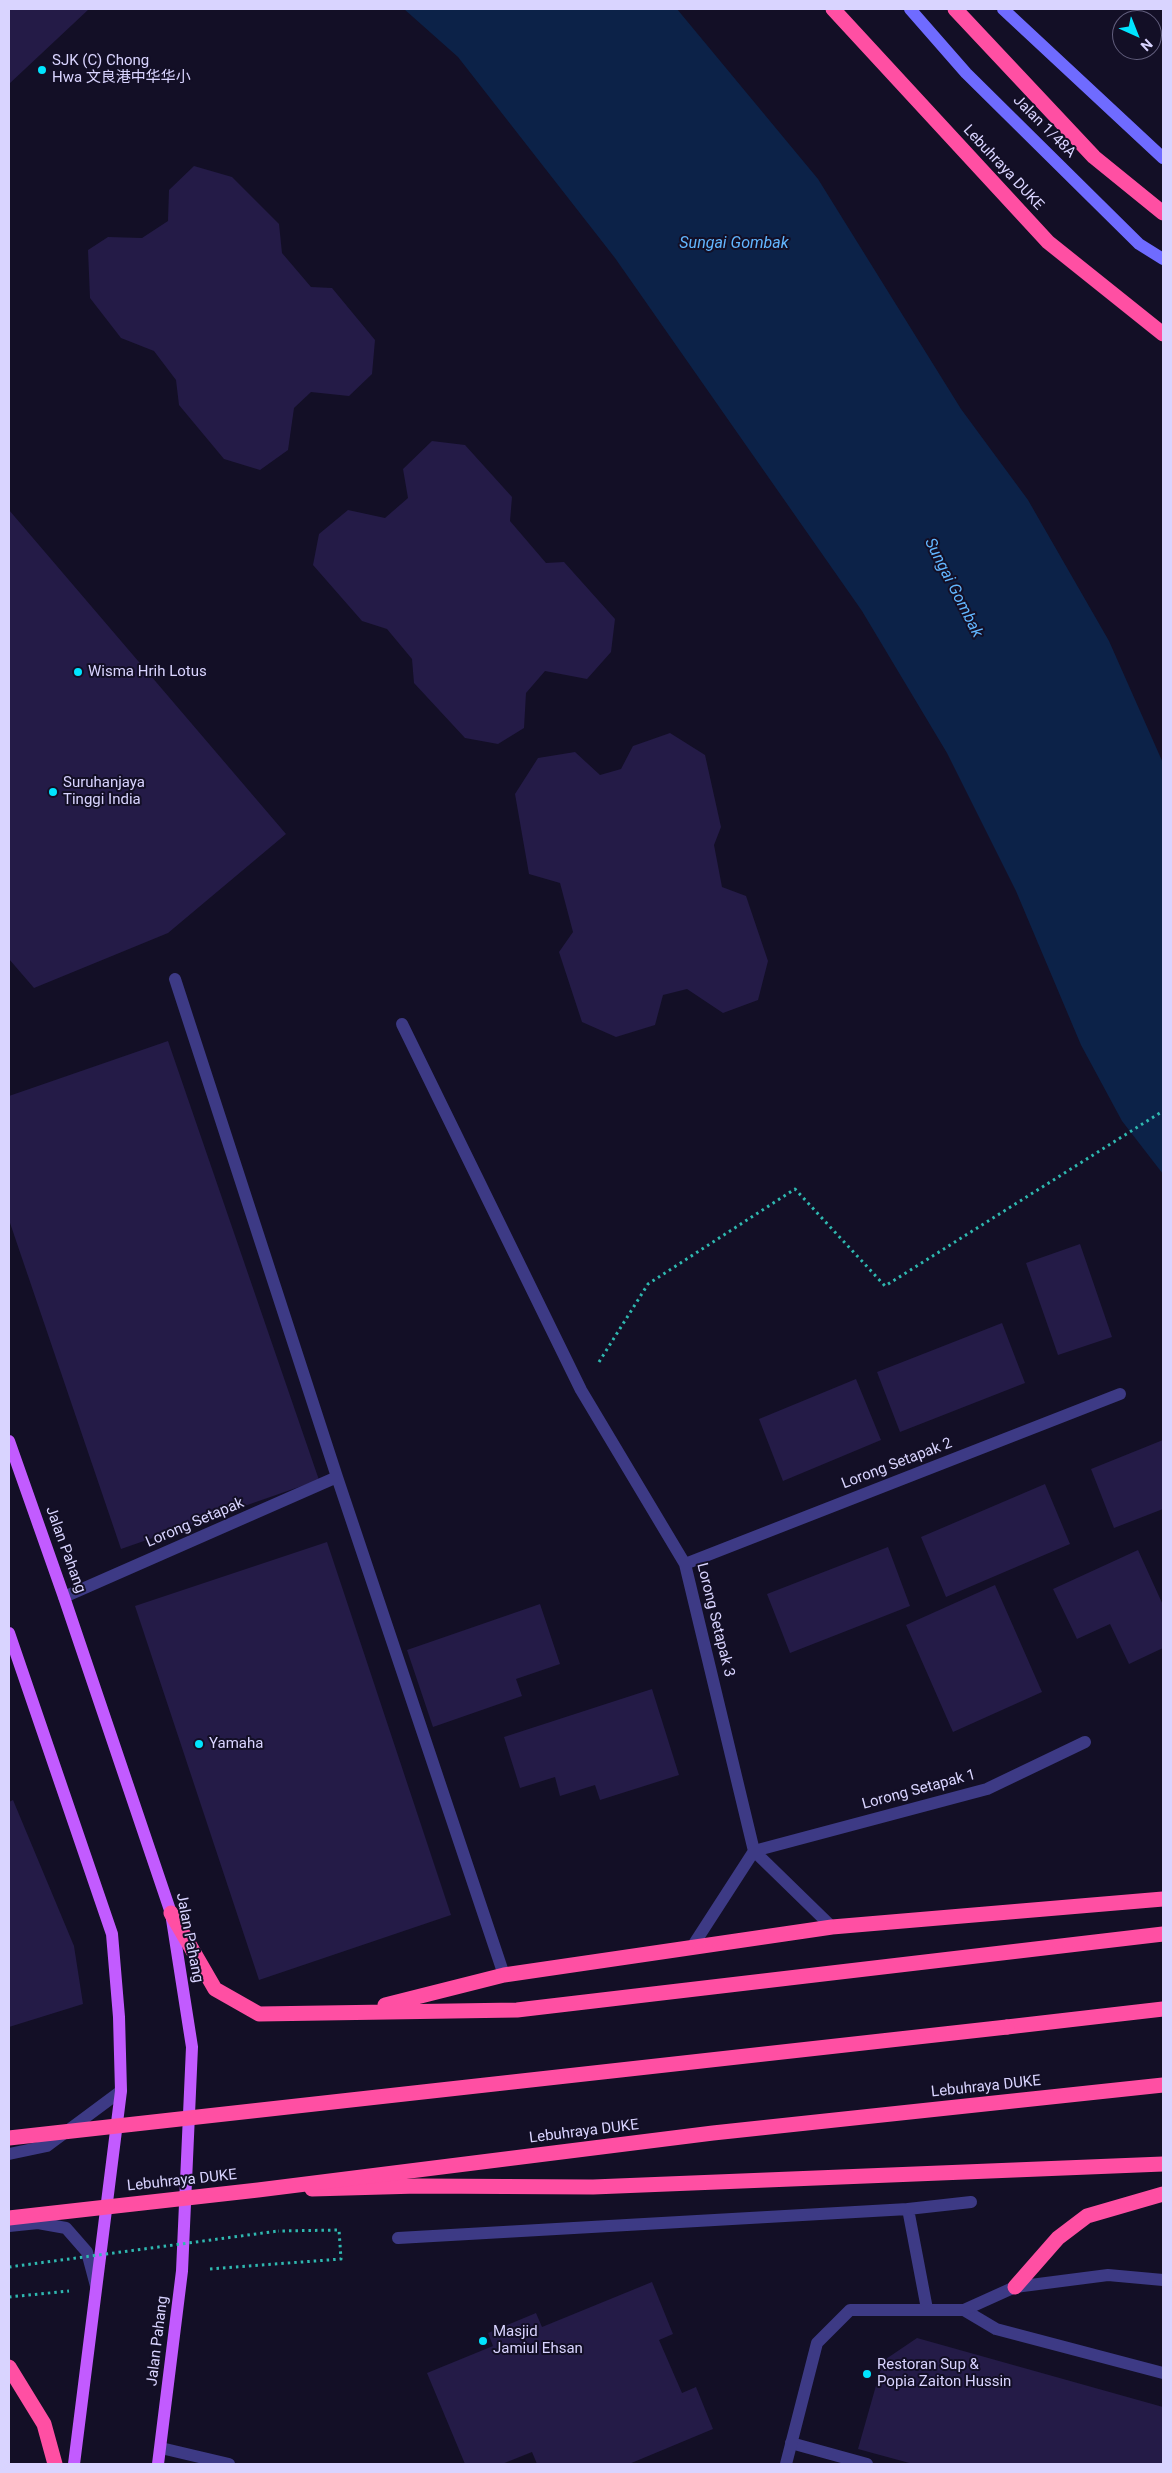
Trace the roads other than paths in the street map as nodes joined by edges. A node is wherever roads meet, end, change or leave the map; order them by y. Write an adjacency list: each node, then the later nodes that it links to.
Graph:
1 (833, 9): 8 (highway, Lebuhraya DUKE)
2 (910, 9): 7 (main road, Jalan 1/48A)
3 (955, 9): 6 (highway)
4 (1004, 9): 5 (main road)
5 (1163, 158)
6 (1163, 213)
7 (1163, 259)
8 (1163, 334)
9 (176, 979): 13 (street)
10 (402, 1024): 14 (street, Lorong Setapak 3)
11 (1120, 1394): 14 (street, Lorong Setapak 2)
12 (9, 1441): 15 (main road, Jalan Pahang)
13 (337, 1478): 15 (street, Lorong Setapak); 24 (street)
14 (685, 1564): 18 (street, Lorong Setapak 3)
15 (64, 1597): 20 (main road, Jalan Pahang)
16 (9, 1633): 28 (main road)
17 (1085, 1742): 18 (street, Lorong Setapak 1)
18 (754, 1851): 21 (street); 23 (street)
19 (1163, 1899): 21 (highway)
20 (170, 1913): 26 (highway); 50 (main road, Jalan Pahang)
21 (832, 1927): 23 (highway)
22 (1163, 1934): 26 (highway)
23 (692, 1946): 24 (highway)
24 (504, 1974): 26 (highway)
25 (1163, 2009): 30 (highway, bridge)
26 (362, 2011)
27 (1163, 2085): 34 (highway, Lebuhraya DUKE, bridge)
28 (121, 2091): 32 (street); 43 (main road)
29 (9, 2131): 30 (highway, bridge)
30 (38, 2134): 31 (highway, bridge)
31 (9, 2138)
32 (9, 2154)
33 (1163, 2164): 34 (highway, bridge)
34 (258, 2190): 38 (highway, Lebuhraya DUKE, bridge)
35 (1163, 2194): 42 (highway)
36 (971, 2202): 37 (street)
37 (908, 2209): 40 (street); 44 (street)
38 (9, 2218)
39 (9, 2226): 43 (street)
40 (398, 2238)
41 (1163, 2280): 42 (street)
42 (1015, 2287): 45 (street)
43 (97, 2289): 52 (main road)
44 (927, 2310): 45 (street); 49 (street)
45 (964, 2310): 47 (street)
46 (9, 2367): 48 (highway)
47 (1163, 2373)
48 (16, 2387): 51 (highway)
49 (791, 2443): 55 (street); 56 (street)
50 (161, 2448): 53 (main road, Jalan Pahang); 54 (street)
51 (55, 2464)
52 (74, 2464)
53 (158, 2464)
54 (229, 2464)
55 (786, 2464)
56 (867, 2464)

